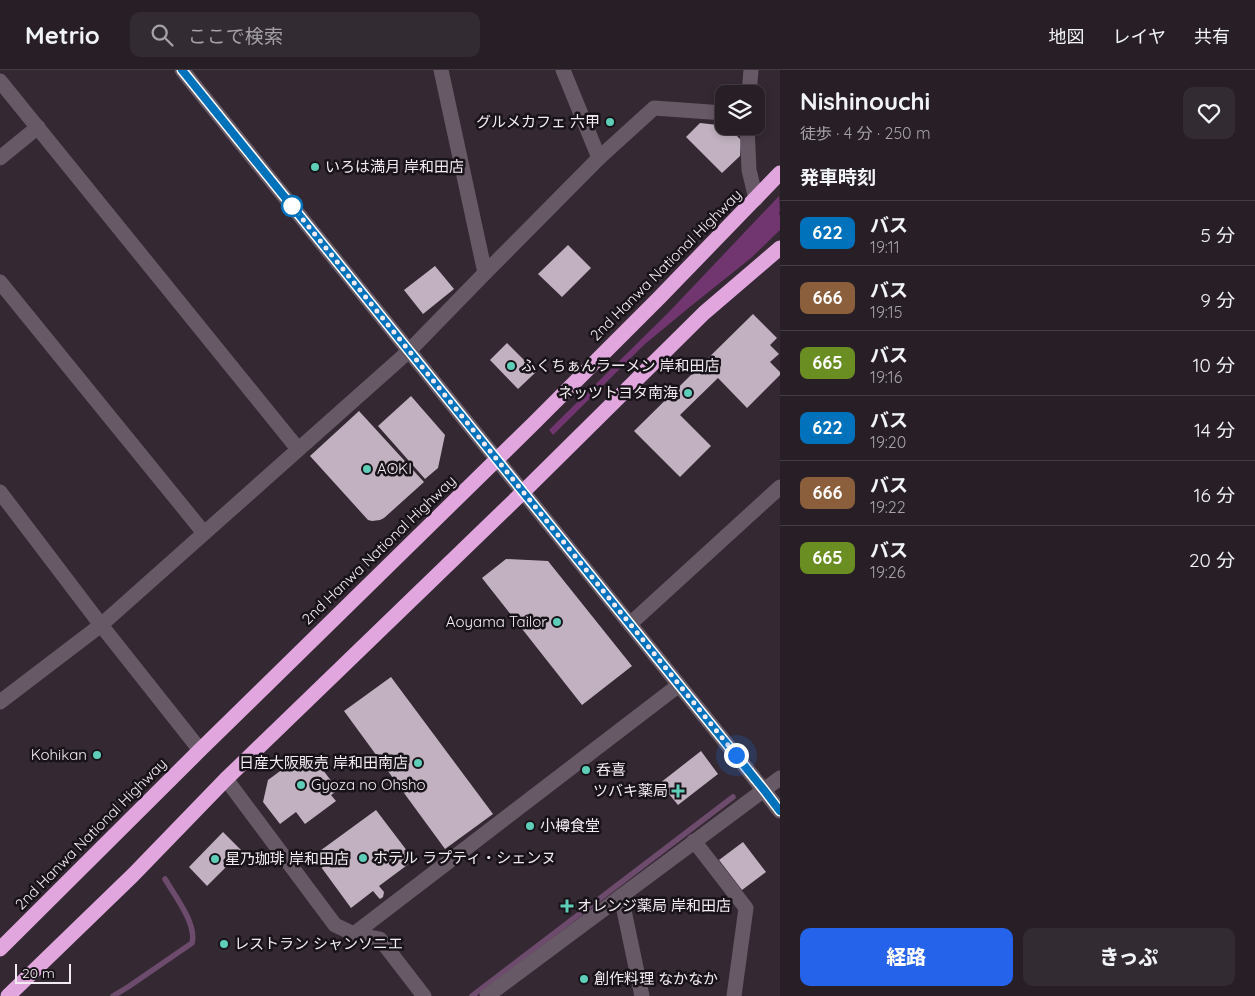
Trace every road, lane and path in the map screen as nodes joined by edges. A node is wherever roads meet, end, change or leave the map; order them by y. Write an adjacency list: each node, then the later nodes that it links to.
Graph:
1 (182, 70): 17 (street)
2 (441, 70): 15 (street)
3 (563, 70): 11 (street)
4 (751, 70): 6 (street)
5 (0, 81): 8 (street)
6 (750, 85)
7 (715, 112): 11 (street)
8 (38, 127): 10 (street); 18 (street)
9 (747, 135): 13 (street)
10 (0, 158)
11 (599, 158): 15 (street)
12 (778, 175): 13 (highway, 2nd Hanwa National Highway)
13 (756, 199): 19 (highway, 2nd Hanwa National Highway)
14 (779, 248): 22 (highway)
15 (485, 273): 17 (street)
16 (0, 282): 23 (street)
17 (408, 350): 18 (street); 19 (street)
18 (298, 450): 23 (street)
19 (497, 460): 22 (street); 28 (highway, 2nd Hanwa National Highway)
20 (780, 487): 24 (street)
21 (0, 492): 25 (street)
22 (523, 492): 24 (street); 30 (highway)
23 (204, 533): 25 (street)
24 (630, 624): 26 (street)
25 (101, 625): 27 (street); 28 (street)
26 (678, 684): 31 (street); 35 (street)
27 (0, 702)
28 (200, 750): 36 (highway, 2nd Hanwa National Highway)
29 (780, 778): 31 (street)
30 (226, 779): 35 (street); 37 (highway)
31 (764, 790): 32 (street); 33 (street)
32 (780, 811)
33 (694, 841): 34 (street); 41 (street)
34 (621, 896): 39 (street); 40 (street)
35 (354, 934): 38 (street)
36 (0, 949)
37 (8, 996)
38 (424, 996)
39 (487, 996)
40 (642, 996)
41 (734, 996)

